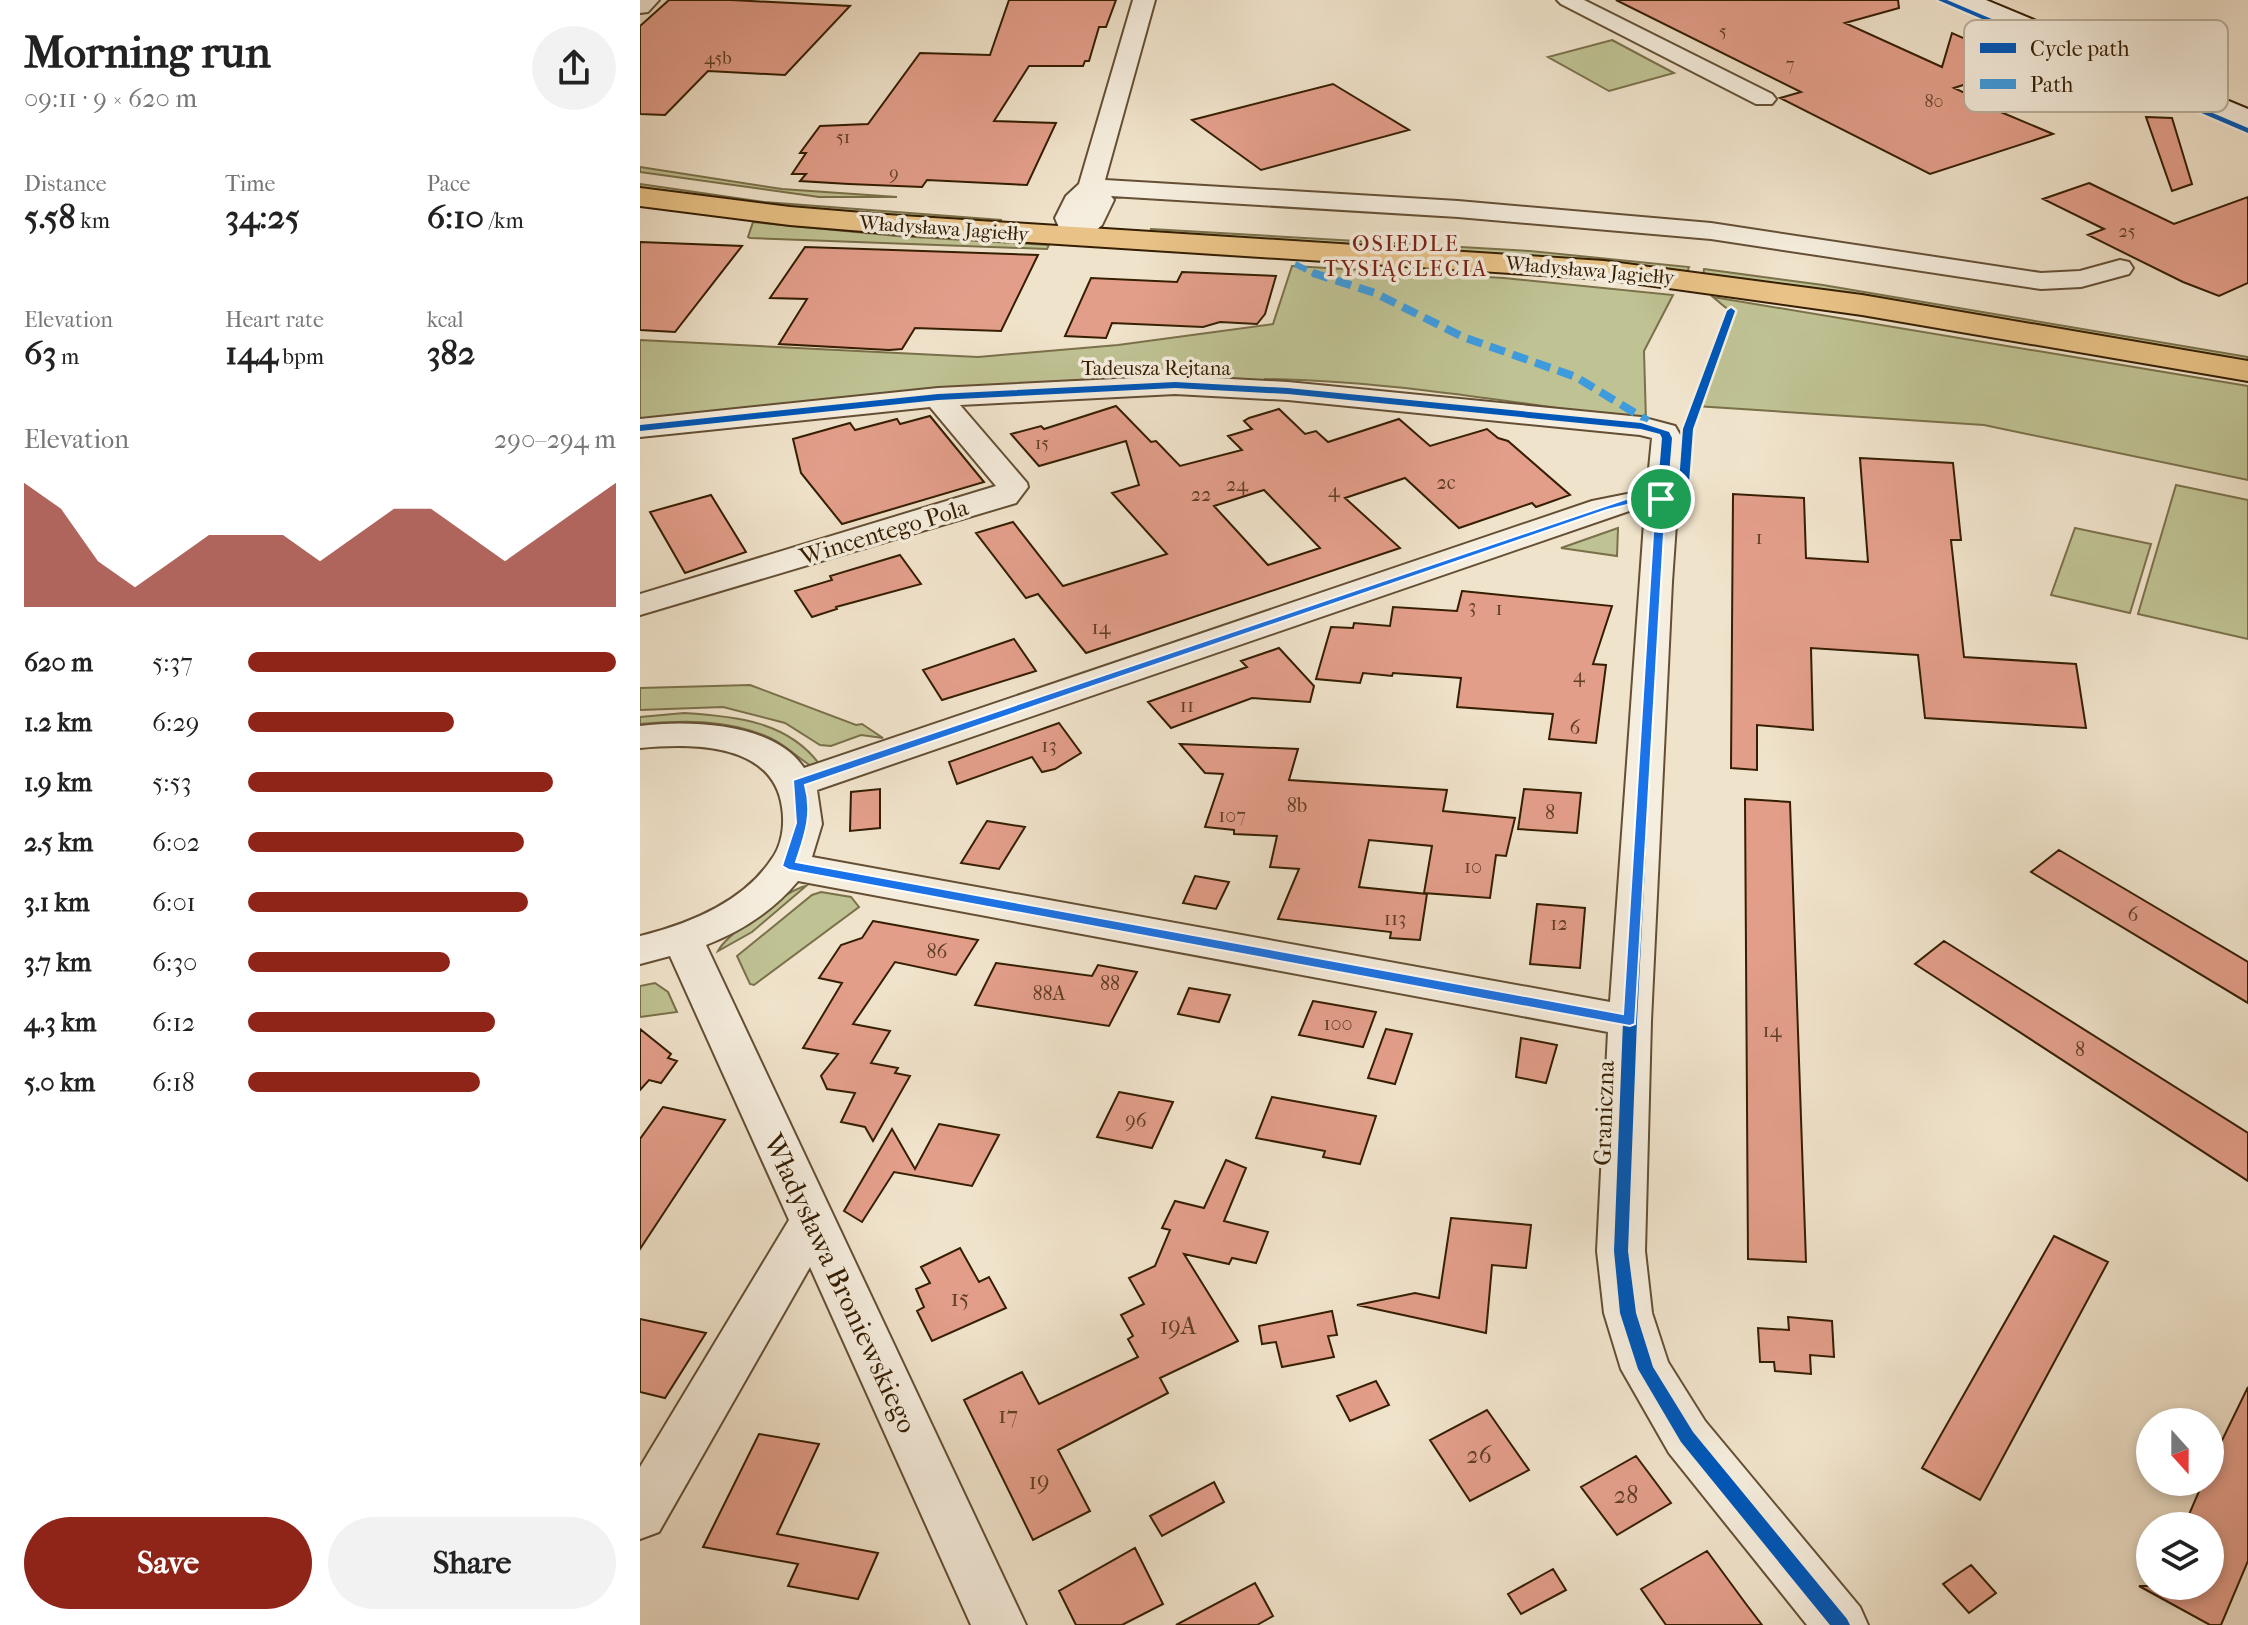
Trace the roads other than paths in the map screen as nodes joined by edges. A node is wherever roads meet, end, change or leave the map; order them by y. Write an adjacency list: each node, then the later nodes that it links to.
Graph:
1 (648, 0): 5 (street)
2 (1144, 0): 11 (street)
3 (1568, 0): 7 (street)
4 (1965, 0): 6 (street)
5 (640, 7)
6 (2013, 20)
7 (1764, 99)
8 (2228, 111): 9 (street)
9 (2248, 119)
10 (640, 178): 13 (main road, Władysława Jagiełły)
11 (1091, 187): 13 (street); 14 (street)
12 (640, 197): 13 (main road, Władysława Jagiełły)
13 (1079, 225): 15 (main road, Władysława Jagiełły); 16 (main road, Władysława Jagiełły)
14 (2120, 268)
15 (2248, 350)
16 (2248, 371)
17 (938, 397): 18 (street, Tadeusza Rejtana); 19 (street, Tadeusza Rejtana); 21 (street, Wincentego Pola)
18 (640, 428)
19 (1667, 438): 20 (street, Graniczna)
20 (1661, 499): 23 (street); 26 (street, Graniczna)
21 (640, 605)
22 (640, 737): 23 (street)
23 (798, 783): 24 (street)
24 (789, 866): 25 (street); 26 (street)
25 (661, 945): 27 (street, Władysława Broniewskiego)
26 (1630, 1021): 30 (street, Graniczna)
27 (812, 1222): 28 (street); 29 (street, Władysława Broniewskiego)
28 (640, 1515)
29 (999, 1625)
30 (1841, 1625)

